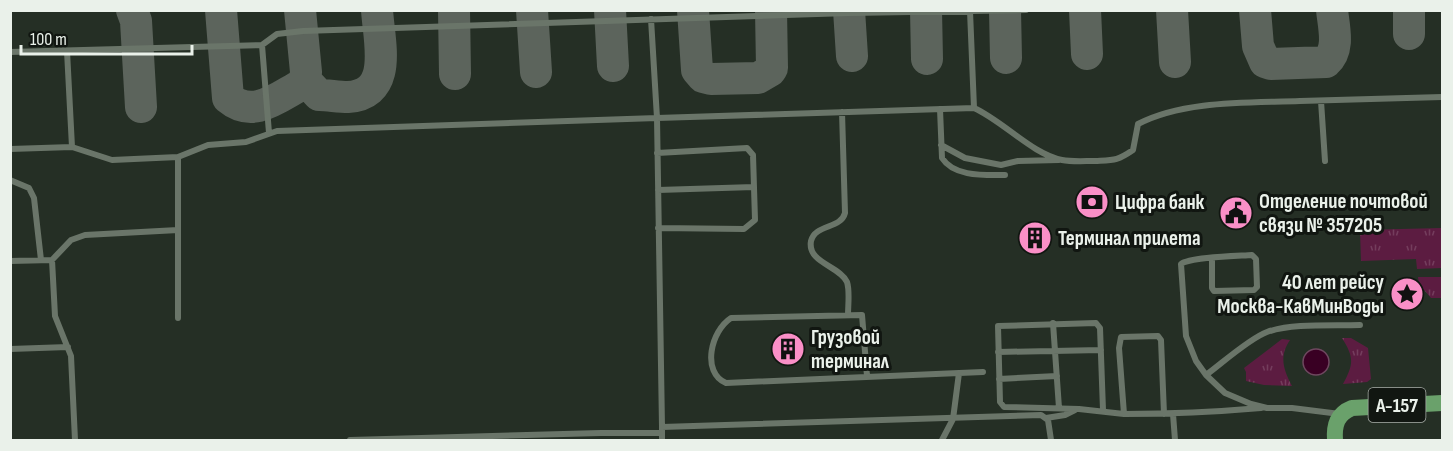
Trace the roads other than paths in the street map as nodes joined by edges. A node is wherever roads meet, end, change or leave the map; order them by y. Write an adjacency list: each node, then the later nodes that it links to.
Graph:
1 (1026, 10): 2 (lane)
2 (970, 11): 3 (lane); 9 (lane)
3 (651, 19): 4 (lane); 12 (lane)
4 (262, 45): 5 (lane); 13 (lane)
5 (67, 51): 6 (lane); 15 (lane)
6 (10, 52)
7 (1443, 97): 8 (lane)
8 (1321, 101): 19 (lane); 20 (lane)
9 (974, 108): 10 (lane); 19 (lane)
10 (940, 109): 11 (lane); 14 (lane)
11 (842, 112): 12 (lane); 31 (lane)
12 (657, 118): 13 (lane); 17 (lane)
13 (269, 133): 18 (lane)
14 (941, 145): 19 (lane); 21 (lane)
15 (72, 147): 16 (lane); 18 (lane)
16 (10, 149)
17 (657, 153): 23 (lane); 24 (lane)
18 (178, 157): 26 (lane)
19 (1061, 160)
20 (1325, 161)
21 (1005, 175)
22 (10, 180): 28 (lane)
23 (754, 187): 24 (lane); 25 (lane)
24 (658, 190): 25 (lane)
25 (658, 228): 57 (lane)
26 (178, 230): 29 (lane); 32 (lane)
27 (1212, 258): 27 (lane); 42 (lane)
28 (41, 260): 29 (lane); 30 (lane)
29 (52, 260): 35 (lane)
30 (10, 261)
31 (848, 315): 43 (lane); 43 (lane)
32 (178, 318)
33 (1053, 323): 37 (lane); 38 (lane); 39 (lane)
34 (1360, 324): 42 (lane)
35 (68, 347): 36 (lane); 59 (lane)
36 (10, 349)
37 (1101, 350): 38 (lane); 50 (lane)
38 (1056, 351): 39 (lane); 44 (lane)
39 (998, 352): 45 (lane)
40 (983, 372): 41 (lane)
41 (959, 373): 43 (lane); 56 (lane)
42 (1206, 375): 48 (lane)
43 (867, 376)
44 (1057, 376): 45 (lane); 47 (lane)
45 (999, 379): 47 (lane)
46 (1443, 403): 54 (main road, А-157)
47 (1059, 408): 49 (lane)
48 (1267, 408): 53 (lane); 54 (lane)
49 (1078, 409): 50 (lane); 55 (lane)
50 (1103, 410): 51 (lane)
51 (1124, 414): 52 (lane); 52 (lane)
52 (1164, 414): 53 (lane)
53 (1173, 414): 65 (lane)
54 (1340, 414): 66 (main road, А-157)
55 (1046, 418): 56 (lane); 64 (lane)
56 (952, 419): 57 (lane); 63 (lane)
57 (662, 430): 58 (lane); 62 (lane)
58 (601, 433): 60 (lane); 61 (lane)
59 (75, 441)
60 (350, 441)
61 (601, 441)
62 (662, 441)
63 (942, 441)
64 (1051, 441)
65 (1175, 441)
66 (1335, 441)

